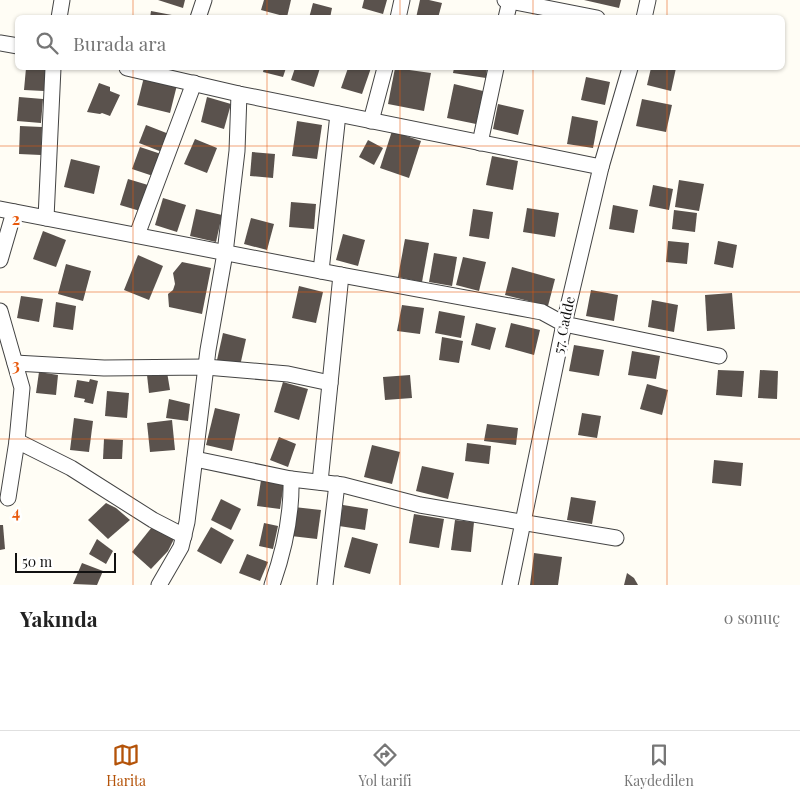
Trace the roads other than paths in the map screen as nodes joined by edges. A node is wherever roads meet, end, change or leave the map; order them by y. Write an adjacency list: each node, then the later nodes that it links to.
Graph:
1 (62, 0): 6 (street)
2 (204, 0): 7 (street)
3 (402, 0): 8 (street)
4 (507, 0): 9 (street); 10 (street)
5 (648, 0): 11 (street)
6 (60, 15)
7 (199, 15)
8 (399, 15)
9 (506, 15)
10 (582, 15)
11 (645, 15)
12 (0, 43): 13 (street)
13 (15, 46)
14 (53, 70): 27 (street)
15 (148, 70): 19 (street)
16 (384, 70): 23 (street)
17 (496, 70): 24 (street)
18 (629, 70): 25 (street, 57. Cadde)
19 (179, 73): 20 (street)
20 (194, 83): 21 (street); 28 (street)
21 (239, 94): 22 (street); 29 (street)
22 (338, 114): 23 (street); 31 (street)
23 (371, 121): 24 (street)
24 (480, 143): 25 (street)
25 (601, 167): 34 (street, 57. Cadde)
26 (7, 210): 27 (street); 30 (street)
27 (46, 218): 28 (street)
28 (136, 235): 29 (street)
29 (225, 253): 31 (street); 37 (street)
30 (0, 260)
31 (321, 272): 32 (street)
32 (340, 275): 34 (street); 38 (street)
33 (0, 311): 36 (street)
34 (564, 324): 35 (street); 45 (street, 57. Cadde)
35 (719, 356)
36 (15, 363): 37 (street); 39 (street)
37 (206, 367): 38 (street); 40 (street)
38 (330, 383): 42 (street)
39 (17, 441): 44 (street); 46 (street)
40 (195, 459): 41 (street); 46 (street)
41 (291, 479): 42 (street); 49 (street)
42 (320, 482): 43 (street)
43 (337, 484): 45 (street); 50 (street)
44 (8, 498)
45 (524, 522): 47 (street); 51 (street, 57. Cadde)
46 (184, 536): 48 (street)
47 (616, 538)
48 (159, 585)
49 (272, 585)
50 (325, 585)
51 (510, 585)

